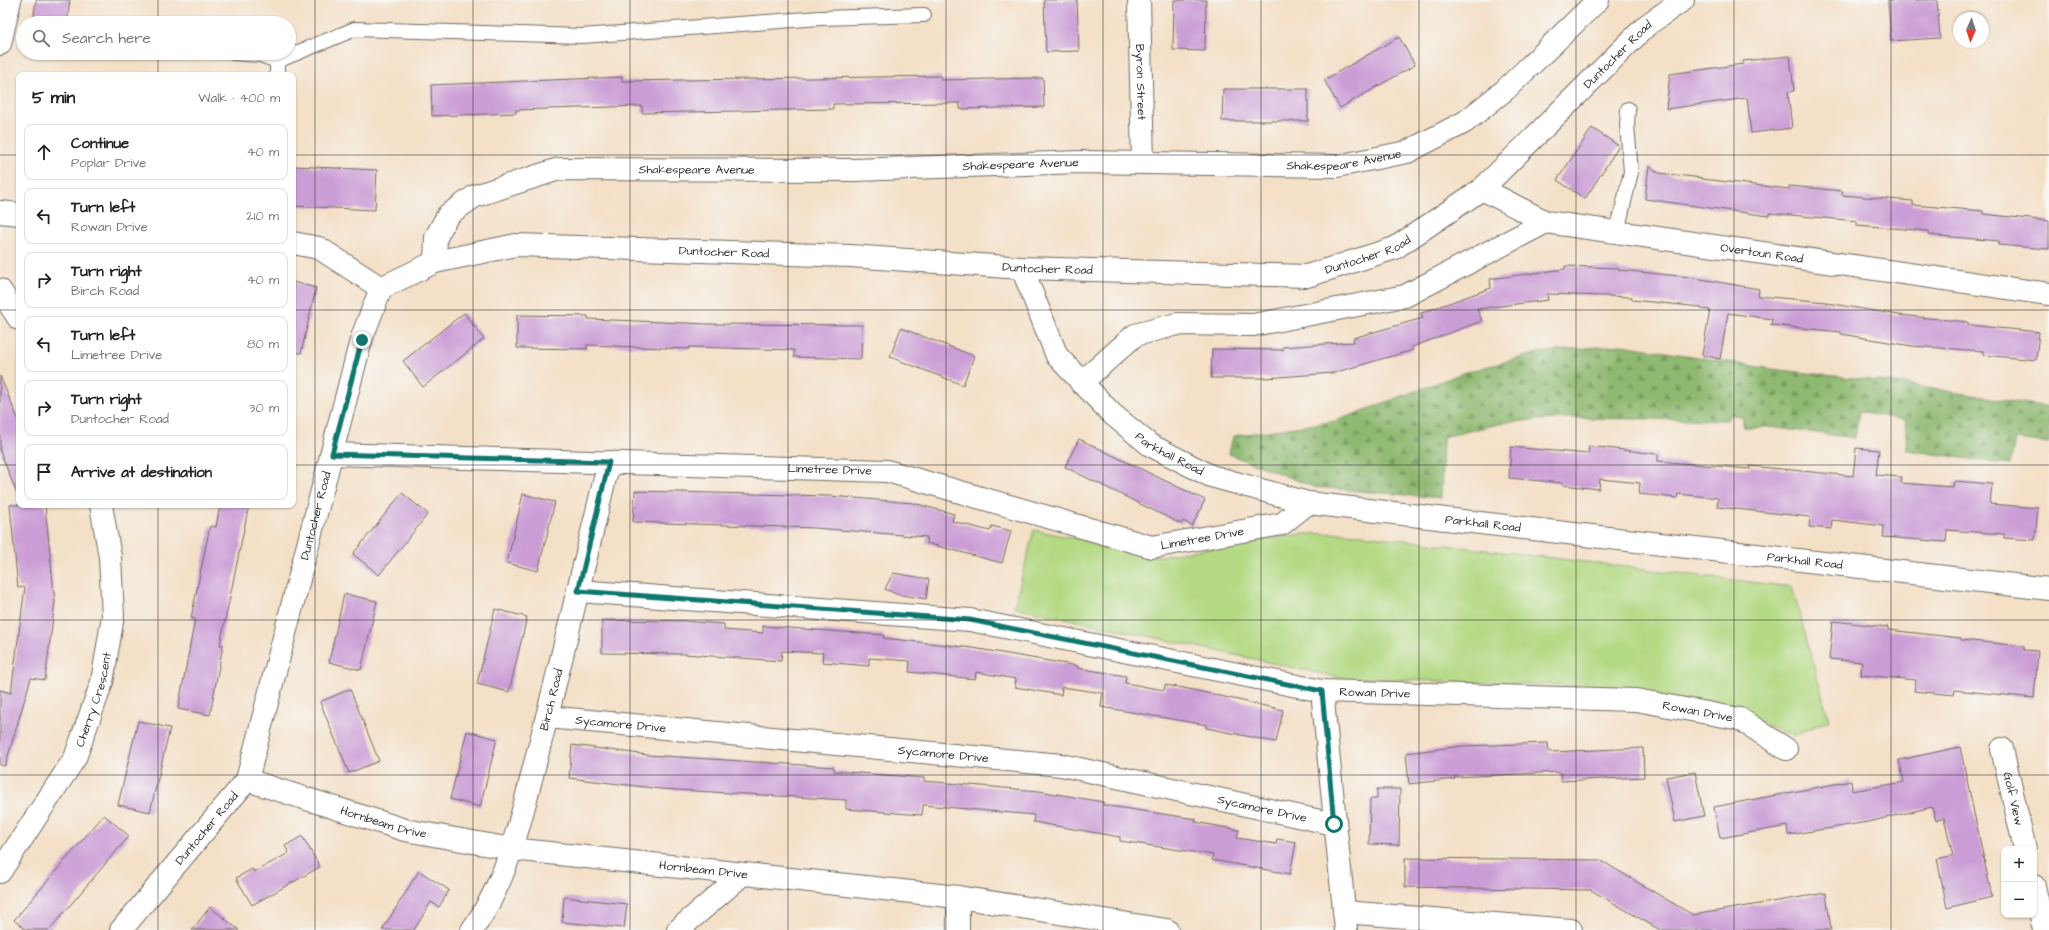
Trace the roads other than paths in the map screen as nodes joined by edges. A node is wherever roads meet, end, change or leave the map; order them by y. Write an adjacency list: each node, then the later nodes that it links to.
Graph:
1 (10, 0): 6 (street)
2 (1139, 0): 12 (street, Byron Street)
3 (1598, 0): 12 (street, Shakespeare Avenue)
4 (1683, 0): 13 (street, Duntocher Road)
5 (924, 15): 7 (lane)
6 (0, 44)
7 (296, 53)
8 (274, 60): 9 (lane)
9 (277, 61): 10 (lane)
10 (277, 72)
11 (1628, 109): 17 (lane)
12 (1143, 163): 19 (street, Shakespeare Avenue)
13 (1482, 189): 16 (street, Overtoun Road); 20 (street, Duntocher Road)
14 (0, 212): 15 (street)
15 (16, 214)
16 (1546, 222): 17 (street, Overtoun Road); 25 (street)
17 (1617, 232): 23 (street, Overtoun Road)
18 (296, 244): 21 (street)
19 (435, 262): 20 (street, Duntocher Road); 21 (street, Duntocher Road)
20 (1022, 268): 25 (street, Parkhall Road)
21 (381, 288): 26 (street, Duntocher Road)
22 (0, 290): 24 (street)
23 (2049, 294)
24 (16, 314)
25 (1081, 383): 28 (street, Parkhall Road)
26 (332, 454): 27 (street, Limetree Drive); 36 (street, Duntocher Road)
27 (609, 462): 28 (street, Limetree Drive); 31 (street, Birch Road)
28 (1308, 503): 30 (street, Parkhall Road)
29 (102, 508): 40 (street, Cherry Crescent)
30 (2049, 589)
31 (578, 591): 32 (street, Rowan Drive); 33 (street, Birch Road)
32 (1322, 691): 34 (street, Rowan Drive); 37 (street)
33 (547, 717): 37 (street, Sycamore Drive); 39 (street, Birch Road)
34 (1786, 749)
35 (2002, 749): 38 (street, Golf View)
36 (247, 780): 39 (street, Hornbeam Drive); 46 (street, Duntocher Road)
37 (1334, 824): 44 (street)
38 (2024, 846)
39 (512, 849): 41 (street, Hornbeam Drive); 47 (street, Birch Road)
40 (0, 872)
41 (742, 875): 42 (street, Hornbeam Drive); 48 (street)
42 (958, 897): 45 (street); 49 (street, Hornbeam Drive)
43 (2037, 899): 51 (street)
44 (1345, 921): 50 (street)
45 (952, 927)
46 (121, 930)
47 (472, 930)
48 (678, 930)
49 (1167, 930)
50 (1571, 930)
51 (2044, 930)

